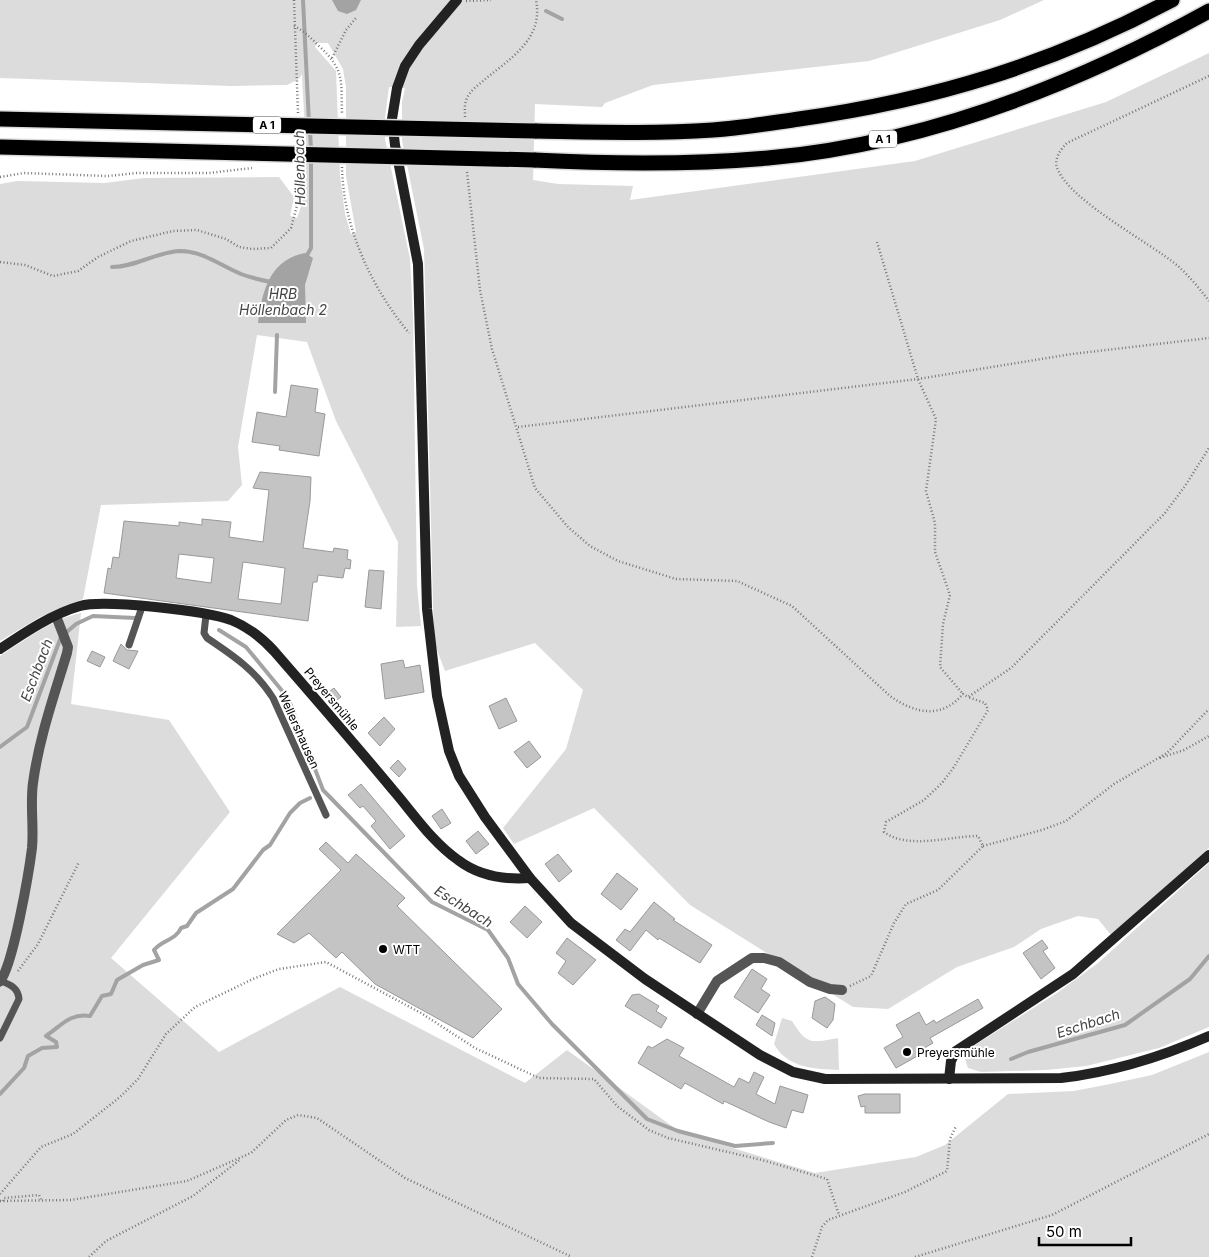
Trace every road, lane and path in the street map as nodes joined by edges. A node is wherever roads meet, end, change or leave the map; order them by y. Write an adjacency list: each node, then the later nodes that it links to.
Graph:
1 (294, 0): 8 (path)
2 (459, 0): 3 (path); 25 (main road)
3 (491, 0)
4 (536, 0): 14 (path)
5 (1172, 0): 12 (highway, A 1, bridge)
6 (1209, 11): 15 (highway, A 1, bridge)
7 (356, 18): 9 (path)
8 (294, 26): 9 (path); 11 (path)
9 (332, 58): 13 (path)
10 (1209, 76): 23 (path)
11 (298, 113)
12 (0, 119)
13 (342, 120)
14 (466, 123)
15 (0, 147)
16 (301, 162): 22 (path)
17 (342, 166): 25 (path)
18 (254, 167): 20 (path)
19 (467, 169): 27 (path)
20 (0, 177)
21 (877, 242): 26 (path)
22 (0, 262)
23 (1209, 301)
24 (1209, 338): 26 (path)
25 (421, 348): 43 (main road)
26 (918, 378): 27 (path); 34 (path)
27 (518, 427): 34 (path)
28 (1209, 448): 35 (path)
29 (142, 607): 30 (main road, Preyersmühle); 31 (main road, Preyersmühle); 32 (lane)
30 (206, 615): 39 (lane, Wellershausen); 43 (main road, Preyersmühle)
31 (56, 616): 33 (main road, Preyersmühle); 44 (street)
32 (129, 645)
33 (0, 649)
34 (962, 694): 35 (path)
35 (968, 696): 40 (path)
36 (1209, 709): 38 (path)
37 (1209, 736): 38 (path)
38 (1156, 760): 40 (path)
39 (326, 815)
40 (983, 846): 45 (path)
41 (1209, 855): 49 (main road)
42 (79, 862): 44 (path)
43 (530, 878): 46 (main road)
44 (0, 982): 48 (lane)
45 (842, 990): 46 (street)
46 (697, 1014): 49 (main road)
47 (1209, 1036): 49 (main road)
48 (0, 1038)
49 (949, 1080)
50 (956, 1126): 55 (path)
51 (1209, 1134): 59 (path)
52 (242, 1158): 54 (path); 56 (path); 57 (path)
53 (0, 1194): 55 (path)
54 (1, 1201)
55 (838, 1215): 58 (path)
56 (89, 1257)
57 (572, 1257)
58 (812, 1257)
59 (915, 1257)

